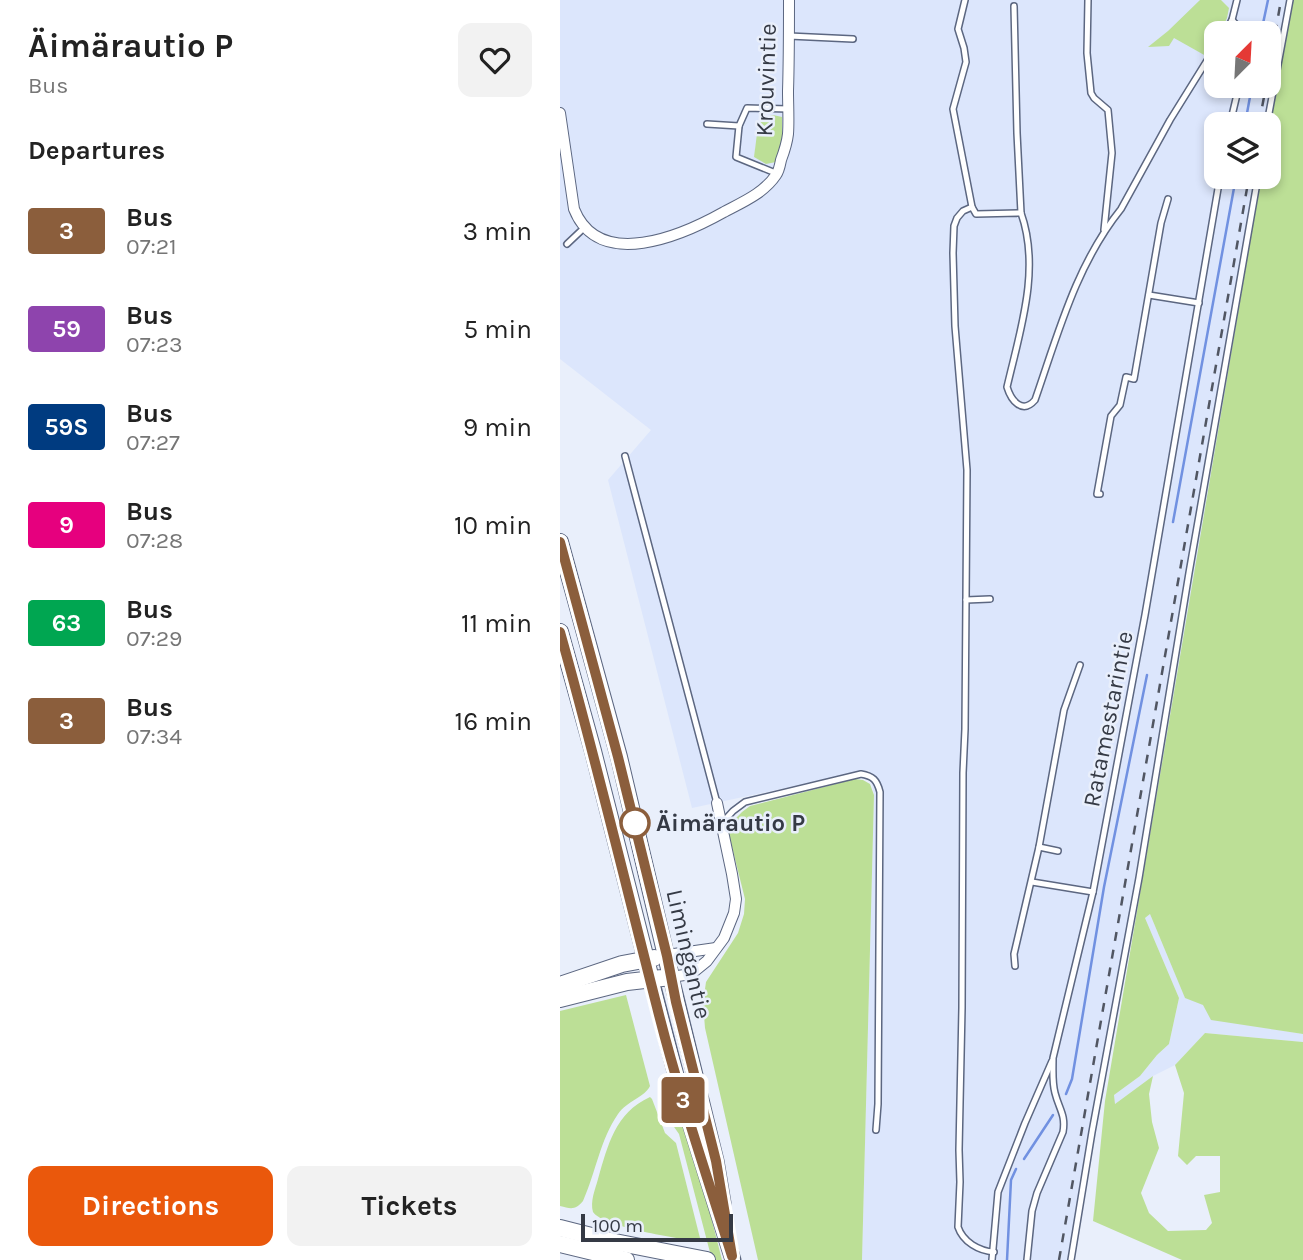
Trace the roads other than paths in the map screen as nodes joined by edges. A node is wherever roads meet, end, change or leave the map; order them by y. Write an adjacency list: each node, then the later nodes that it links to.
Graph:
1 (789, 0): 8 (street, Krouvintie)
2 (965, 0): 20 (lane)
3 (1088, 0): 23 (lane)
4 (1237, 0): 7 (lane)
5 (1290, 0): 12 (lane)
6 (1014, 6): 21 (lane)
7 (1232, 20)
8 (789, 36): 9 (lane); 11 (street, Krouvintie)
9 (853, 39)
10 (1204, 65): 23 (lane)
11 (788, 109): 15 (lane); 16 (street, Krouvintie)
12 (1269, 112)
13 (560, 117): 22 (street)
14 (707, 124): 15 (lane)
15 (739, 126): 16 (lane)
16 (778, 174): 22 (street)
17 (1218, 189): 26 (lane, Ratamestarintie)
18 (1256, 189): 60 (lane)
19 (1168, 199): 25 (lane)
20 (972, 207): 21 (lane); 31 (lane)
21 (1021, 213): 23 (lane)
22 (585, 227): 24 (lane)
23 (1104, 234)
24 (567, 244)
25 (1149, 295): 26 (lane); 28 (lane)
26 (1199, 303): 39 (lane, Ratamestarintie)
27 (625, 456): 34 (lane)
28 (1100, 494)
29 (560, 542): 43 (main road, Limingantie)
30 (990, 599): 31 (lane)
31 (966, 600): 54 (lane)
32 (560, 632): 44 (main road, Limingantie)
33 (1080, 665): 36 (lane)
34 (717, 803): 35 (street)
35 (721, 824): 42 (street); 51 (lane)
36 (1040, 847): 37 (lane); 40 (lane)
37 (1058, 850)
38 (1091, 857): 39 (lane)
39 (1099, 859): 41 (lane, Ratamestarintie)
40 (1032, 882): 41 (lane); 45 (lane)
41 (1093, 892): 50 (lane, Ratamestarintie)
42 (716, 948): 43 (street); 46 (street)
43 (667, 956): 44 (main road); 46 (main road, Limingantie)
44 (646, 960): 47 (main road, Limingantie); 48 (main road)
45 (1015, 966)
46 (671, 976): 47 (main road); 55 (main road, Limingantie)
47 (651, 979): 49 (main road); 55 (main road, Limingantie)
48 (560, 985)
49 (560, 999)
50 (1053, 1058): 54 (lane); 59 (lane, Ratamestarintie)
51 (876, 1130)
52 (560, 1228): 57 (main road)
53 (560, 1244): 56 (main road)
54 (994, 1252): 58 (lane)
55 (732, 1258)
56 (626, 1260)
57 (706, 1260)
58 (992, 1260)
59 (1027, 1260)
60 (1071, 1260)

